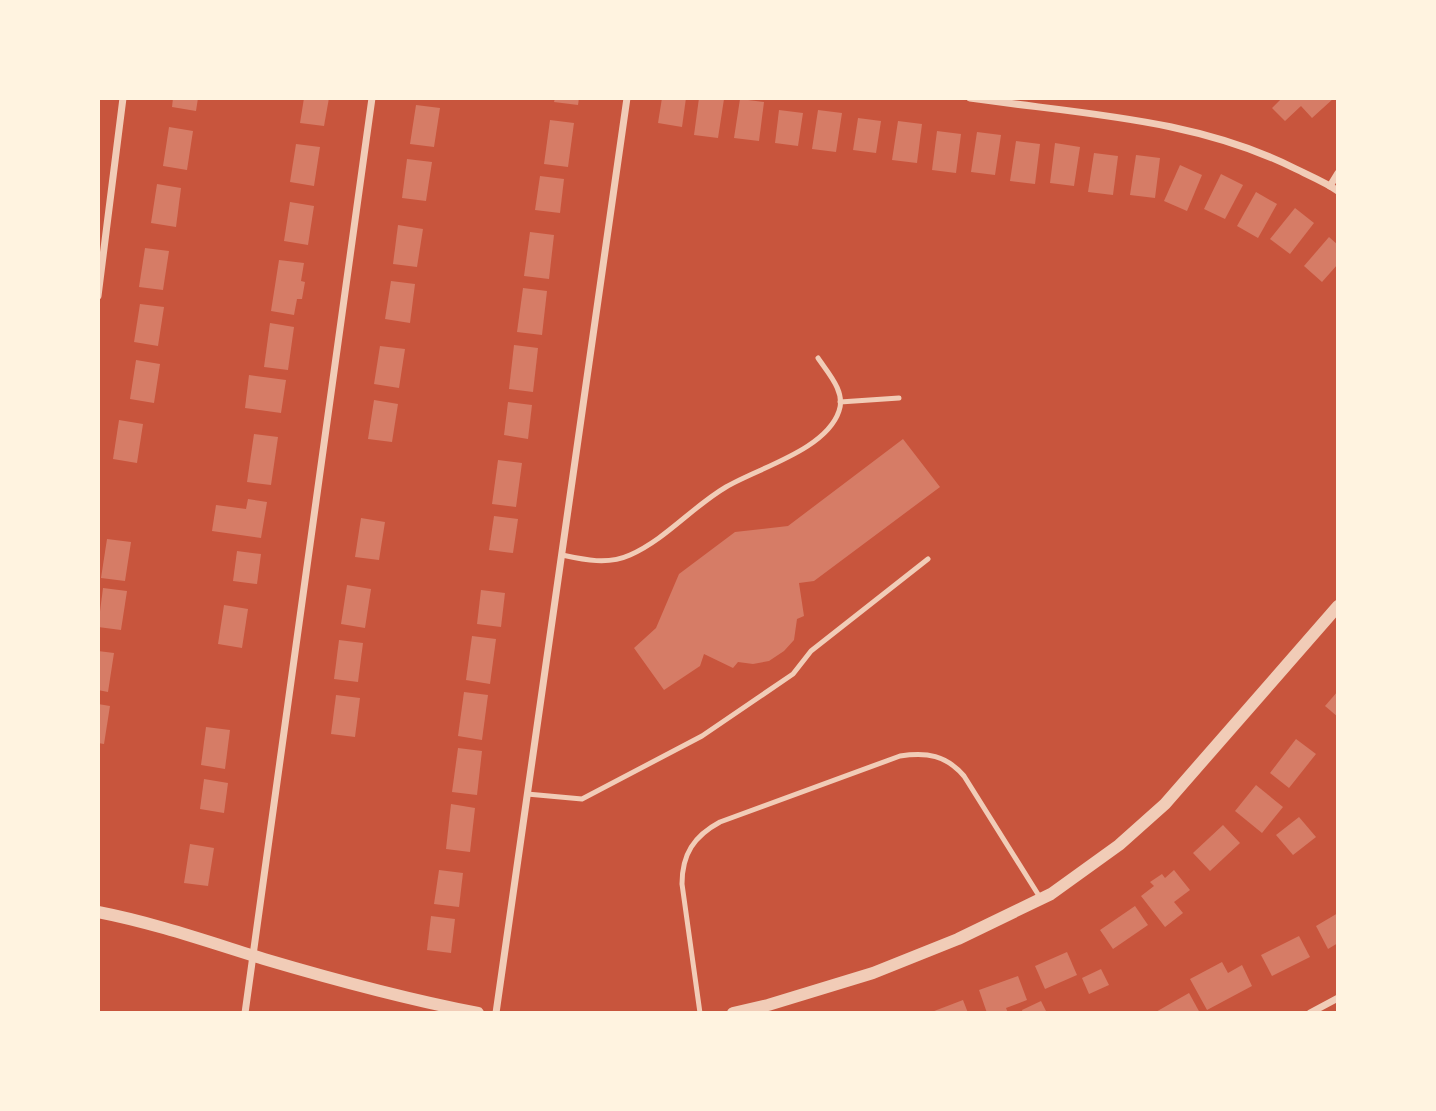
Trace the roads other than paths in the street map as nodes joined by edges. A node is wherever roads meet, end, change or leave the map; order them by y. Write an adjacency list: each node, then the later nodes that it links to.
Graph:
1 (123, 98): 9 (street)
2 (372, 98): 20 (street)
3 (626, 98): 14 (street)
4 (970, 98): 6 (street)
5 (1338, 173): 6 (street)
6 (1330, 186): 7 (street)
7 (1338, 191)
8 (98, 222): 9 (street)
9 (108, 223): 10 (street)
10 (98, 296)
11 (818, 358): 13 (lane)
12 (899, 398): 13 (lane)
13 (840, 402): 14 (lane)
14 (562, 555): 17 (street)
15 (928, 559): 17 (lane)
16 (1338, 606): 18 (street)
17 (527, 794): 24 (street)
18 (1041, 899): 25 (lane); 26 (street)
19 (98, 912): 20 (street)
20 (253, 955): 22 (street); 23 (street)
21 (1338, 998): 27 (street)
22 (245, 1013)
23 (478, 1013)
24 (496, 1013)
25 (700, 1013)
26 (733, 1013)
27 (1310, 1013)

